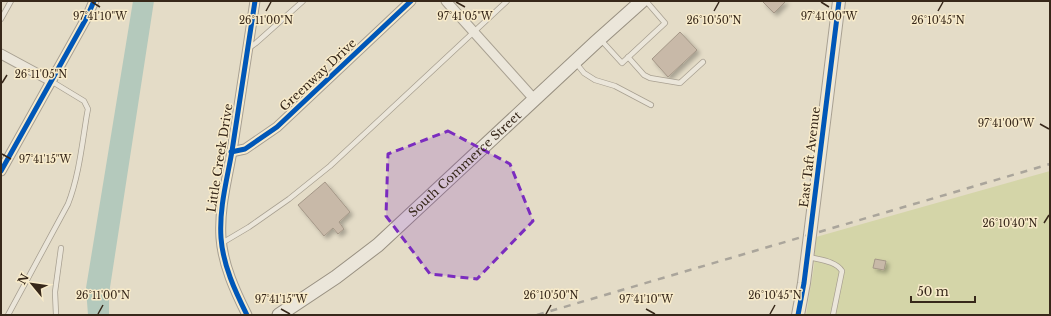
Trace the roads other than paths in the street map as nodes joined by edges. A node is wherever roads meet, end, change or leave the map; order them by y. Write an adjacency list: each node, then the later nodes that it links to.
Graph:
1 (11, 1): 11 (lane)
2 (94, 1): 19 (street)
3 (255, 1): 14 (street, Little Creek Drive)
4 (303, 1): 14 (lane)
5 (412, 1): 22 (street, Greenway Drive)
6 (446, 1): 12 (street)
7 (507, 1): 12 (lane)
8 (642, 1): 13 (main road, South Commerce Street)
9 (646, 1): 16 (lane)
10 (839, 1): 26 (street, East Taft Avenue)
11 (1, 18)
12 (474, 32): 20 (street); 24 (lane)
13 (600, 38): 16 (lane); 17 (main road, South Commerce Street)
14 (248, 49): 22 (street, Little Creek Drive)
15 (1, 54): 19 (street)
16 (628, 58): 18 (lane)
17 (574, 62): 20 (main road, South Commerce Street); 21 (lane)
18 (703, 62)
19 (51, 81): 23 (street); 27 (lane)
20 (534, 99): 30 (main road, South Commerce Street)
21 (651, 105)
22 (231, 152): 24 (street, Little Creek Drive)
23 (1, 171)
24 (222, 243): 29 (street, Little Creek Drive)
25 (61, 248): 28 (lane)
26 (807, 257): 31 (street, East Taft Avenue); 32 (lane)
27 (8, 315)
28 (56, 315)
29 (247, 315)
30 (279, 315)
31 (798, 315)
32 (833, 315)

